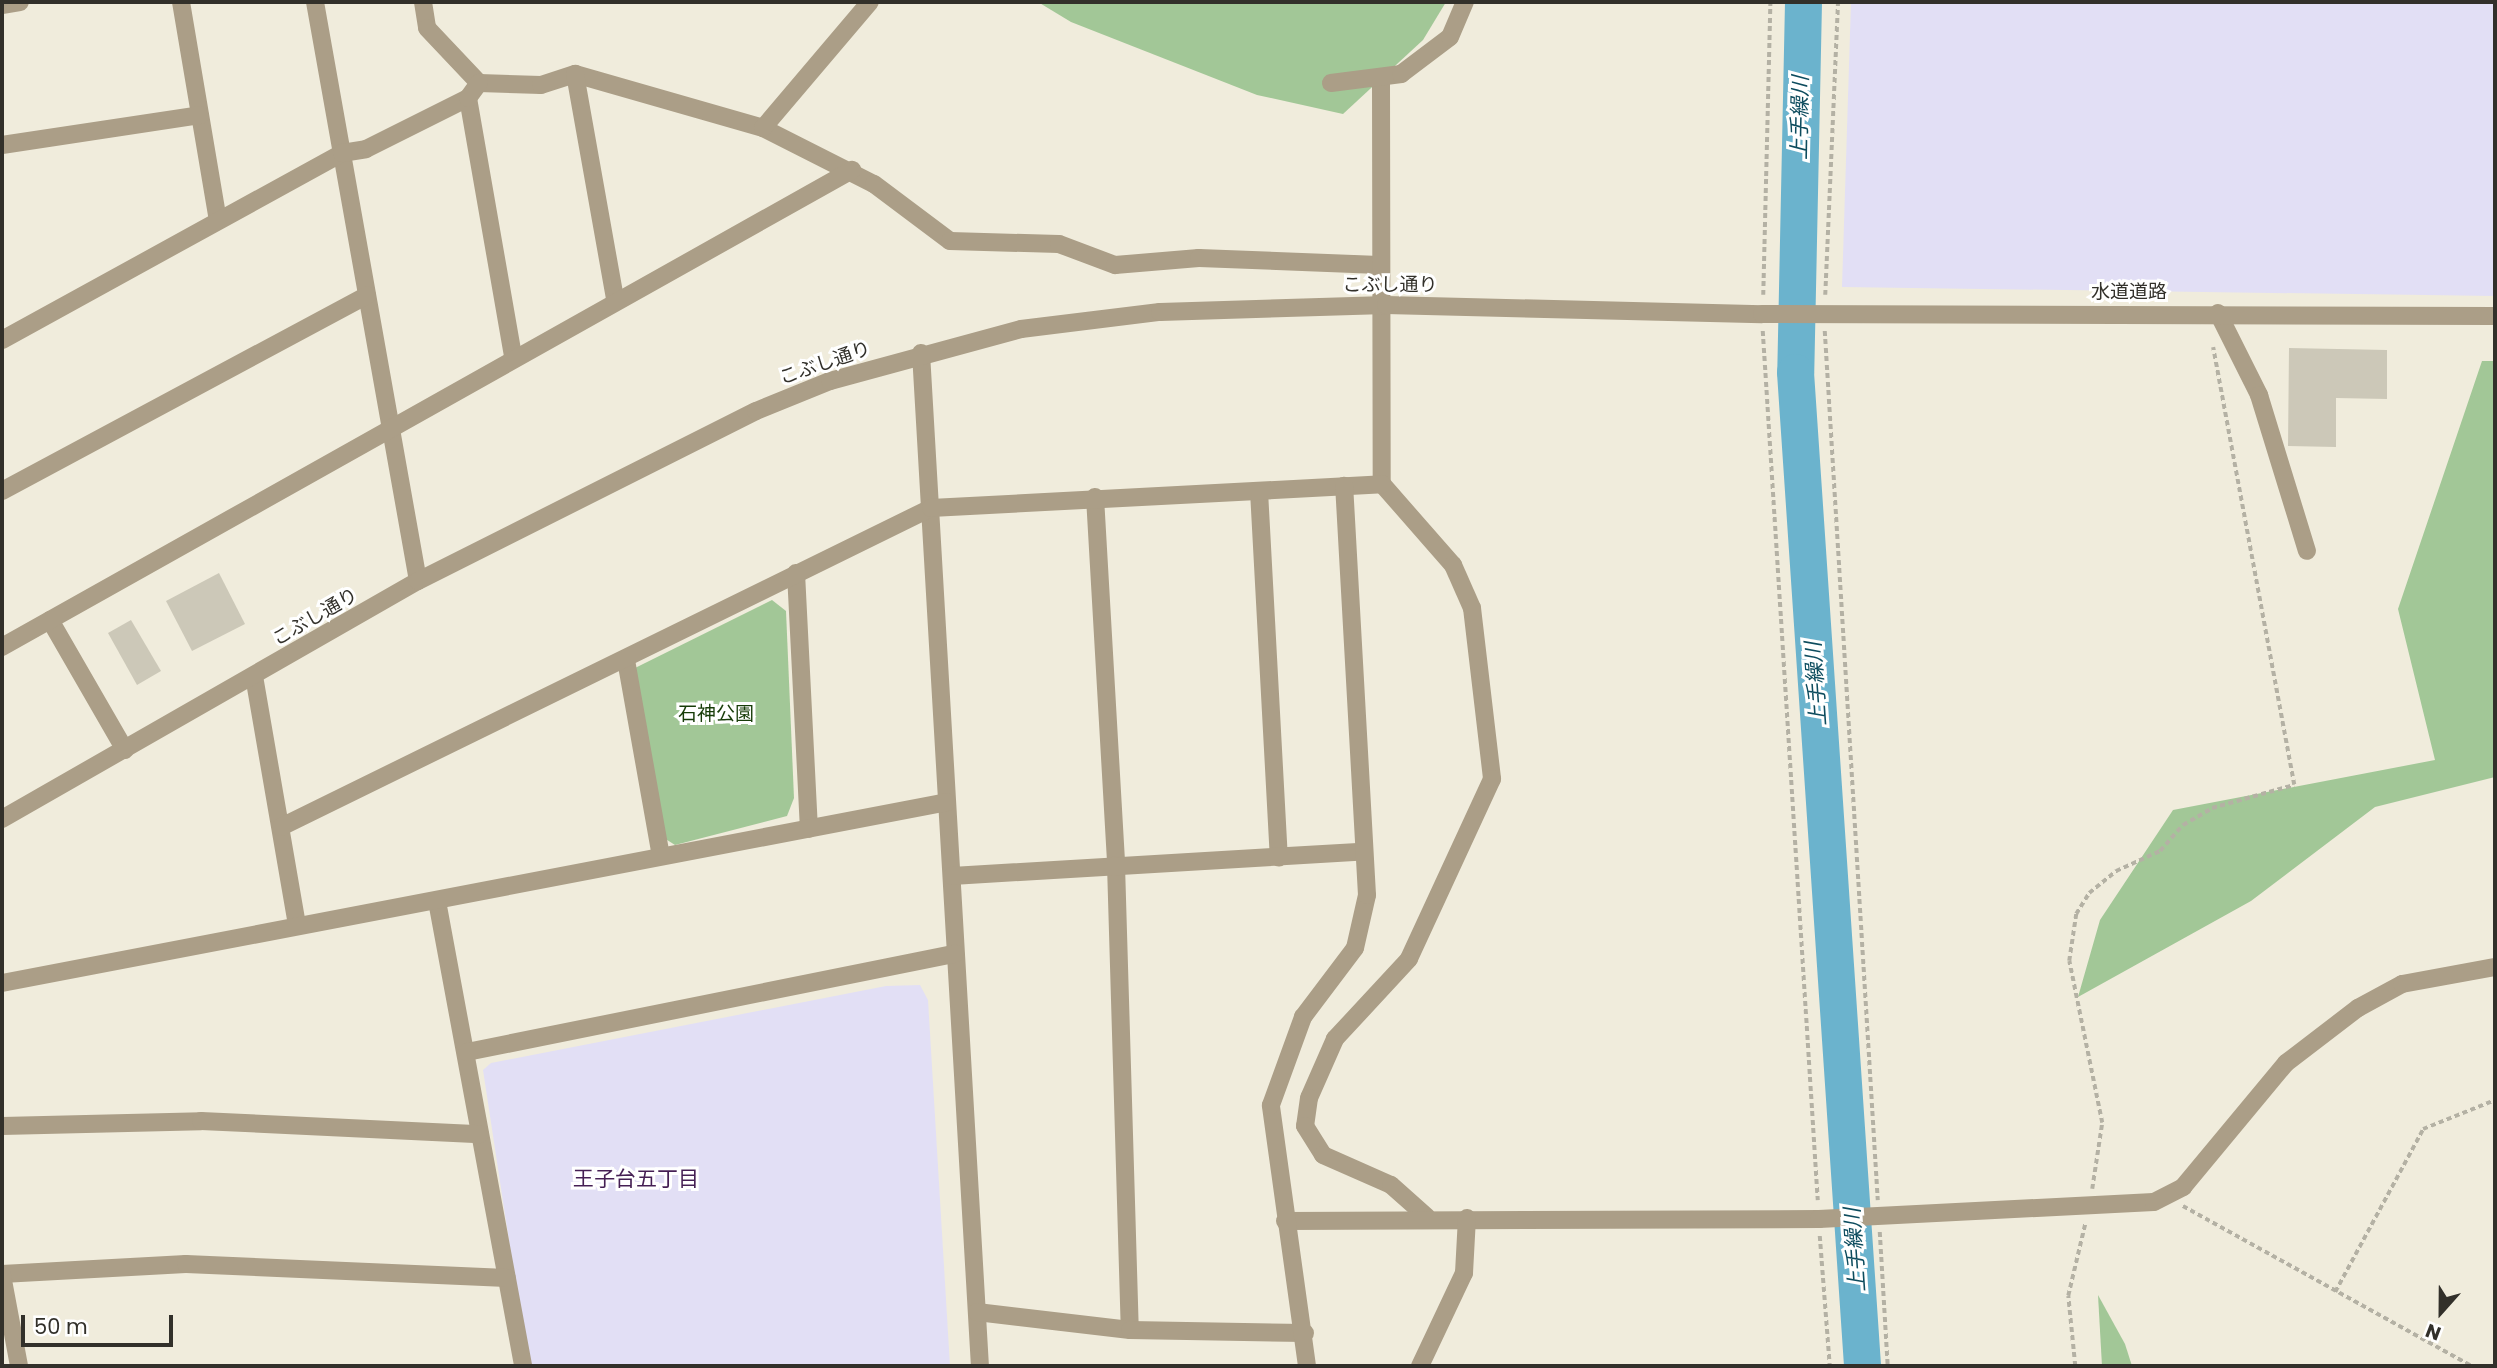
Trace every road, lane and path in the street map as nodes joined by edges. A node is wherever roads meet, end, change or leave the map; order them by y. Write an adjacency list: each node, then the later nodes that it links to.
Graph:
1 (20, 2): 9 (street)
2 (181, 2): 14 (street)
3 (315, 2): 17 (street)
4 (423, 2): 13 (street)
5 (870, 2): 15 (street)
6 (1465, 2): 11 (street)
7 (1770, 2): 25 (path)
8 (1838, 2): 26 (path)
9 (2, 5)
10 (575, 74): 13 (street); 15 (street); 22 (street)
11 (1381, 81): 12 (street); 20 (street)
12 (1331, 83)
13 (474, 90): 17 (street); 30 (street)
14 (200, 115): 16 (street); 19 (street)
15 (763, 128): 18 (street)
16 (2, 145)
17 (342, 153): 19 (street); 21 (street)
18 (852, 170): 20 (street); 22 (street)
19 (218, 221): 28 (street)
20 (1379, 265): 23 (street)
21 (367, 295): 31 (street); 34 (street)
22 (615, 299): 30 (street)
23 (1386, 304): 25 (street, こぶし通り); 29 (street, こぶし通り); 32 (street)
24 (2213, 313): 26 (street, 水道道路); 27 (street, 水道道路); 38 (street); 65 (path)
25 (1762, 314): 26 (street, 水道道路); 69 (path)
26 (1824, 314): 66 (path)
27 (2495, 316)
28 (2, 341)
29 (921, 353): 37 (street); 40 (street, こぶし通り)
30 (513, 356): 31 (street)
31 (391, 426): 40 (street); 41 (street)
32 (1382, 484): 33 (street); 67 (street)
33 (1344, 486): 35 (street); 50 (street)
34 (2, 491)
35 (1259, 491): 36 (street); 52 (street)
36 (1095, 498): 37 (street); 53 (street)
37 (931, 508): 39 (street); 46 (street)
38 (2307, 551)
39 (796, 573): 43 (street); 49 (street)
40 (418, 581): 44 (street, こぶし通り)
41 (50, 620): 42 (street); 45 (street)
42 (2, 647)
43 (626, 660): 48 (street); 51 (street)
44 (254, 676): 45 (street, こぶし通り); 48 (street)
45 (125, 750): 47 (street, こぶし通り)
46 (947, 802): 49 (street); 54 (street)
47 (2, 819)
48 (281, 827): 56 (street)
49 (809, 829): 51 (street)
50 (1362, 852): 52 (street); 70 (street)
51 (660, 856): 55 (street)
52 (1279, 857): 53 (street)
53 (1116, 864): 54 (street); 75 (street)
54 (952, 876): 57 (street)
55 (437, 901): 56 (street); 60 (street)
56 (297, 925): 59 (street)
57 (955, 954): 60 (street); 74 (street)
58 (2495, 967): 64 (street)
59 (2, 983)
60 (467, 1052): 63 (street)
61 (2495, 1100): 73 (path)
62 (2, 1126): 63 (street)
63 (481, 1134): 72 (street)
64 (2169, 1198): 65 (street); 73 (path)
65 (2090, 1204): 66 (street); 84 (path)
66 (1879, 1216): 69 (street); 83 (path)
67 (1427, 1217): 68 (street); 70 (street)
68 (1467, 1217): 69 (street); 81 (street)
69 (1819, 1219): 82 (path)
70 (1285, 1221): 76 (street)
71 (2, 1275): 72 (street); 77 (street)
72 (508, 1278): 78 (street)
73 (2335, 1292): 85 (path)
74 (977, 1312): 75 (street); 79 (street)
75 (1129, 1329): 76 (street)
76 (1305, 1333): 80 (street)
77 (19, 1366)
78 (523, 1366)
79 (980, 1366)
80 (1307, 1366)
81 (1420, 1366)
82 (1830, 1366)
83 (1888, 1366)
84 (2075, 1366)
85 (2472, 1366)

